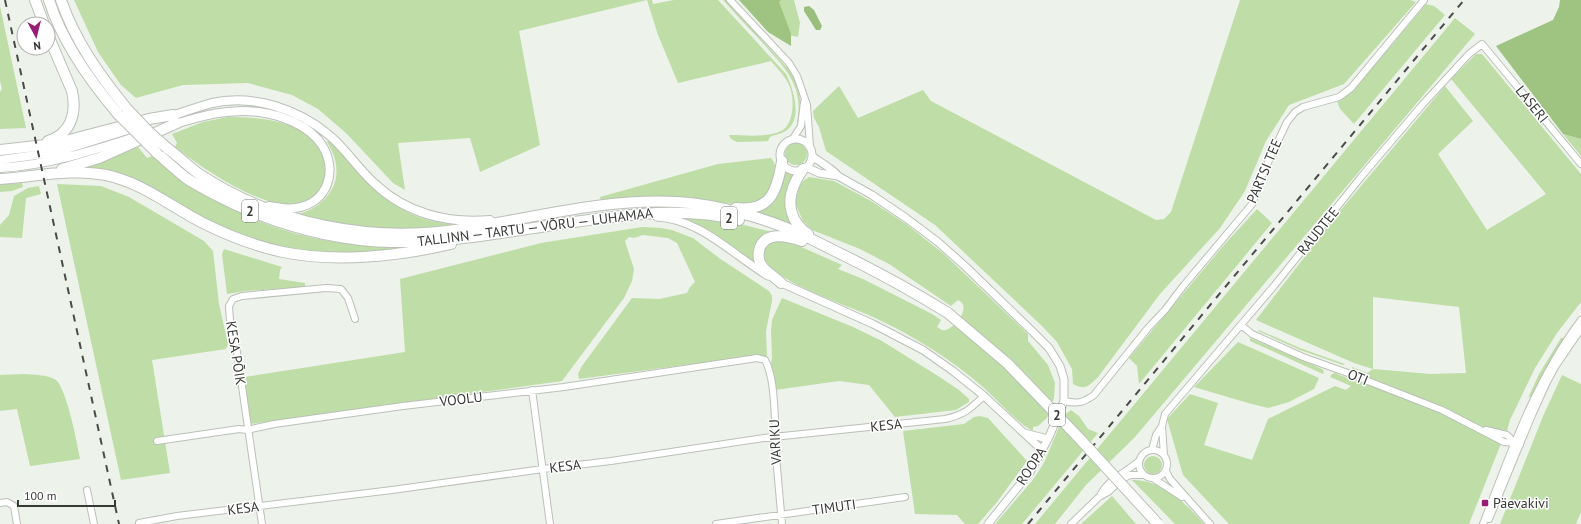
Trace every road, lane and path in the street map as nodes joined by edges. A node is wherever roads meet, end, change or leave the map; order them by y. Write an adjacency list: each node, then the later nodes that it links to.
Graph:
1 (35, 0): 6 (highway)
2 (49, 0): 27 (highway, TALLINN — TARTU — VÕRU — LUHAMAA / 2, bridge)
3 (60, 0): 23 (highway, TALLINN — TARTU — VÕRU — LUHAMAA / 2, bridge)
4 (730, 0): 9 (street)
5 (1424, 0): 37 (street, PARTSI TEE)
6 (41, 16)
7 (1482, 44): 18 (street, LASERI); 32 (street, RAUDTEE)
8 (56, 53): 17 (highway)
9 (804, 98): 11 (street); 12 (street)
10 (175, 119): 17 (highway); 17 (highway); 23 (main road); 25 (main road)
11 (792, 140): 12 (street); 16 (street)
12 (810, 147): 14 (street)
13 (0, 150): 17 (highway)
14 (812, 156): 20 (street); 21 (street)
15 (0, 160): 17 (main road)
16 (782, 161): 20 (street); 24 (highway)
17 (18, 163): 19 (main road); 22 (highway); 27 (highway)
18 (1581, 164)
19 (0, 168)
20 (804, 168): 21 (street); 28 (highway)
21 (838, 176): 37 (street)
22 (0, 179)
23 (238, 196): 25 (highway, TALLINN — TARTU — VÕRU — LUHAMAA / 2)
24 (704, 205): 25 (highway, TALLINN — TARTU — VÕRU — LUHAMAA / 2); 28 (highway, TALLINN — TARTU — VÕRU — LUHAMAA / 2)
25 (544, 215)
26 (623, 215): 27 (highway, TALLINN — TARTU — VÕRU — LUHAMAA / 2); 28 (highway, TALLINN — TARTU — VÕRU — LUHAMAA / 2); 29 (street)
27 (496, 233)
28 (831, 249): 29 (highway); 69 (highway, TALLINN — TARTU — VÕRU — LUHAMAA / 2, bridge)
29 (781, 282): 36 (street)
30 (355, 319): 39 (street, KESA PÕIK)
31 (1581, 320): 44 (street)
32 (1240, 325): 38 (street, RAUDTEE); 44 (street, OTI)
33 (1581, 328): 44 (street)
34 (765, 360): 35 (street, VOOLU); 41 (street, VARIKU)
35 (532, 390): 39 (street, VOOLU); 49 (street)
36 (984, 396): 40 (street); 41 (street, KESA)
37 (1064, 401): 42 (street, ROOPA)
38 (1162, 426): 46 (street, RAUDTEE); 47 (street, RAUDTEE)
39 (247, 430): 43 (street, VOOLU); 57 (street, KESA PÕIK)
40 (1024, 433): 42 (street); 45 (street)
41 (775, 437): 49 (street, KESA); 59 (street, VARIKU)
42 (1048, 439): 45 (street, ROOPA)
43 (157, 441)
44 (1518, 444): 71 (street); 72 (street)
45 (1042, 450): 67 (street, ROOPA)
46 (1152, 450): 47 (street); 48 (street)
47 (1164, 455): 50 (street, RAUDTEE)
48 (1139, 461): 51 (street); 55 (street)
49 (543, 469): 57 (street, KESA); 64 (street)
50 (1166, 471): 52 (street); 58 (street)
51 (1143, 475): 52 (street); 55 (street)
52 (1154, 479): 58 (street)
53 (87, 490): 62 (street)
54 (904, 497): 59 (street, TIMUTI)
55 (1099, 497): 68 (street)
56 (0, 503): 61 (street)
57 (260, 506): 60 (street, KESA); 63 (street, KESA PÕIK)
58 (1194, 507): 70 (street)
59 (781, 514): 65 (street, TIMUTI); 66 (street, VARIKU)
60 (139, 523)
61 (17, 524)
62 (94, 524)
63 (262, 524)
64 (550, 524)
65 (716, 524)
66 (782, 524)
67 (988, 524)
68 (1071, 524)
69 (1158, 524)
70 (1210, 524)
71 (1483, 524)
72 (1487, 524)

